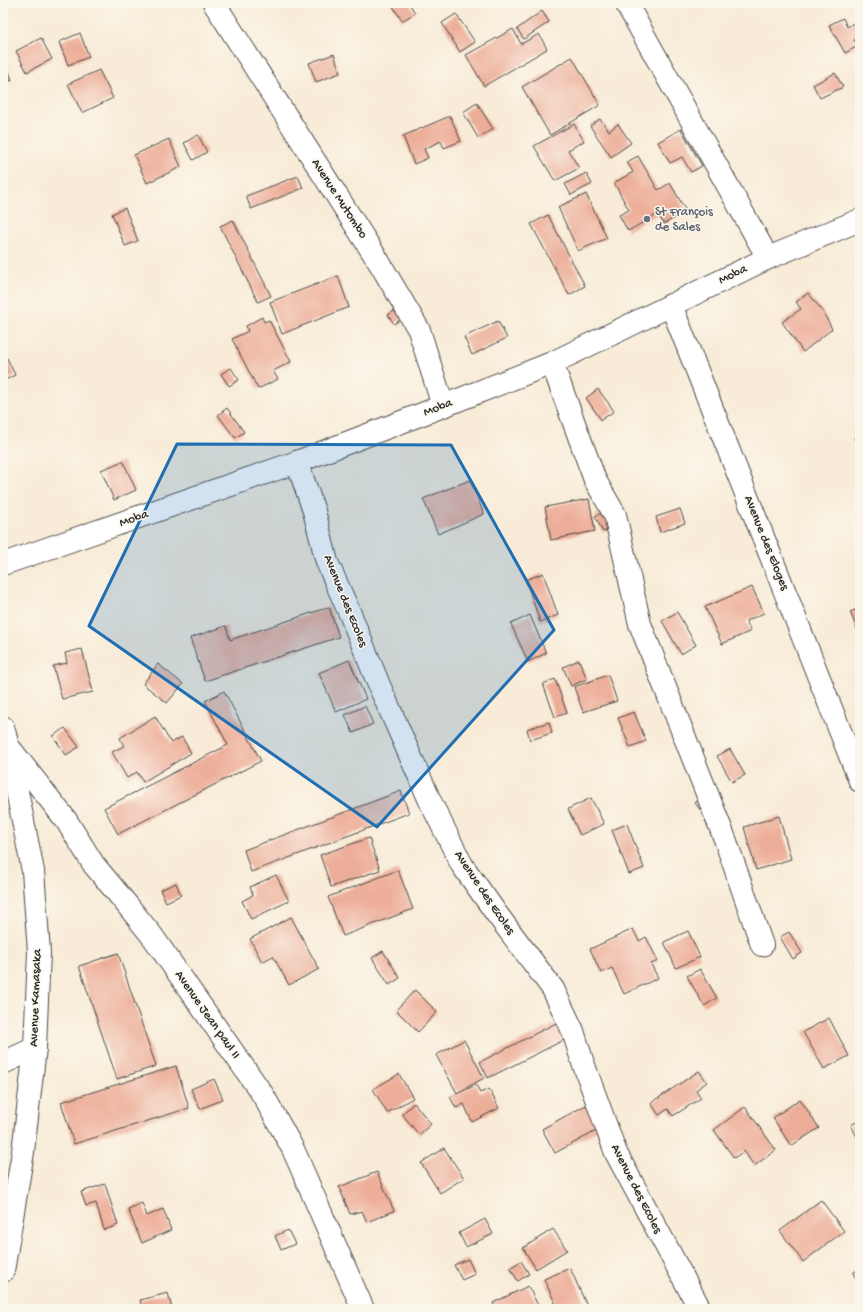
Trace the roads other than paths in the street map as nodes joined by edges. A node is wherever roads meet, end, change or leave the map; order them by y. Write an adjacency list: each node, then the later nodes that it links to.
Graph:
1 (214, 3): 7 (street, Avenue Mutombo)
2 (626, 3): 4 (street)
3 (860, 220): 4 (street, Moba)
4 (768, 258): 5 (street, Moba)
5 (671, 305): 6 (street, Moba); 11 (street, Avenue des Eloges)
6 (552, 363): 7 (street, Moba); 12 (street)
7 (443, 406): 8 (street, Moba)
8 (297, 462): 9 (street, Moba); 17 (street, Avenue des Ecoles)
9 (3, 564)
10 (6, 737): 13 (street, Avenue Kamasaka); 16 (street, Avenue Jean paul II)
11 (860, 781)
12 (762, 945)
13 (35, 1048): 14 (street); 15 (street, Avenue Kamasaka)
14 (3, 1063)
15 (3, 1268)
16 (363, 1309)
17 (700, 1309)

